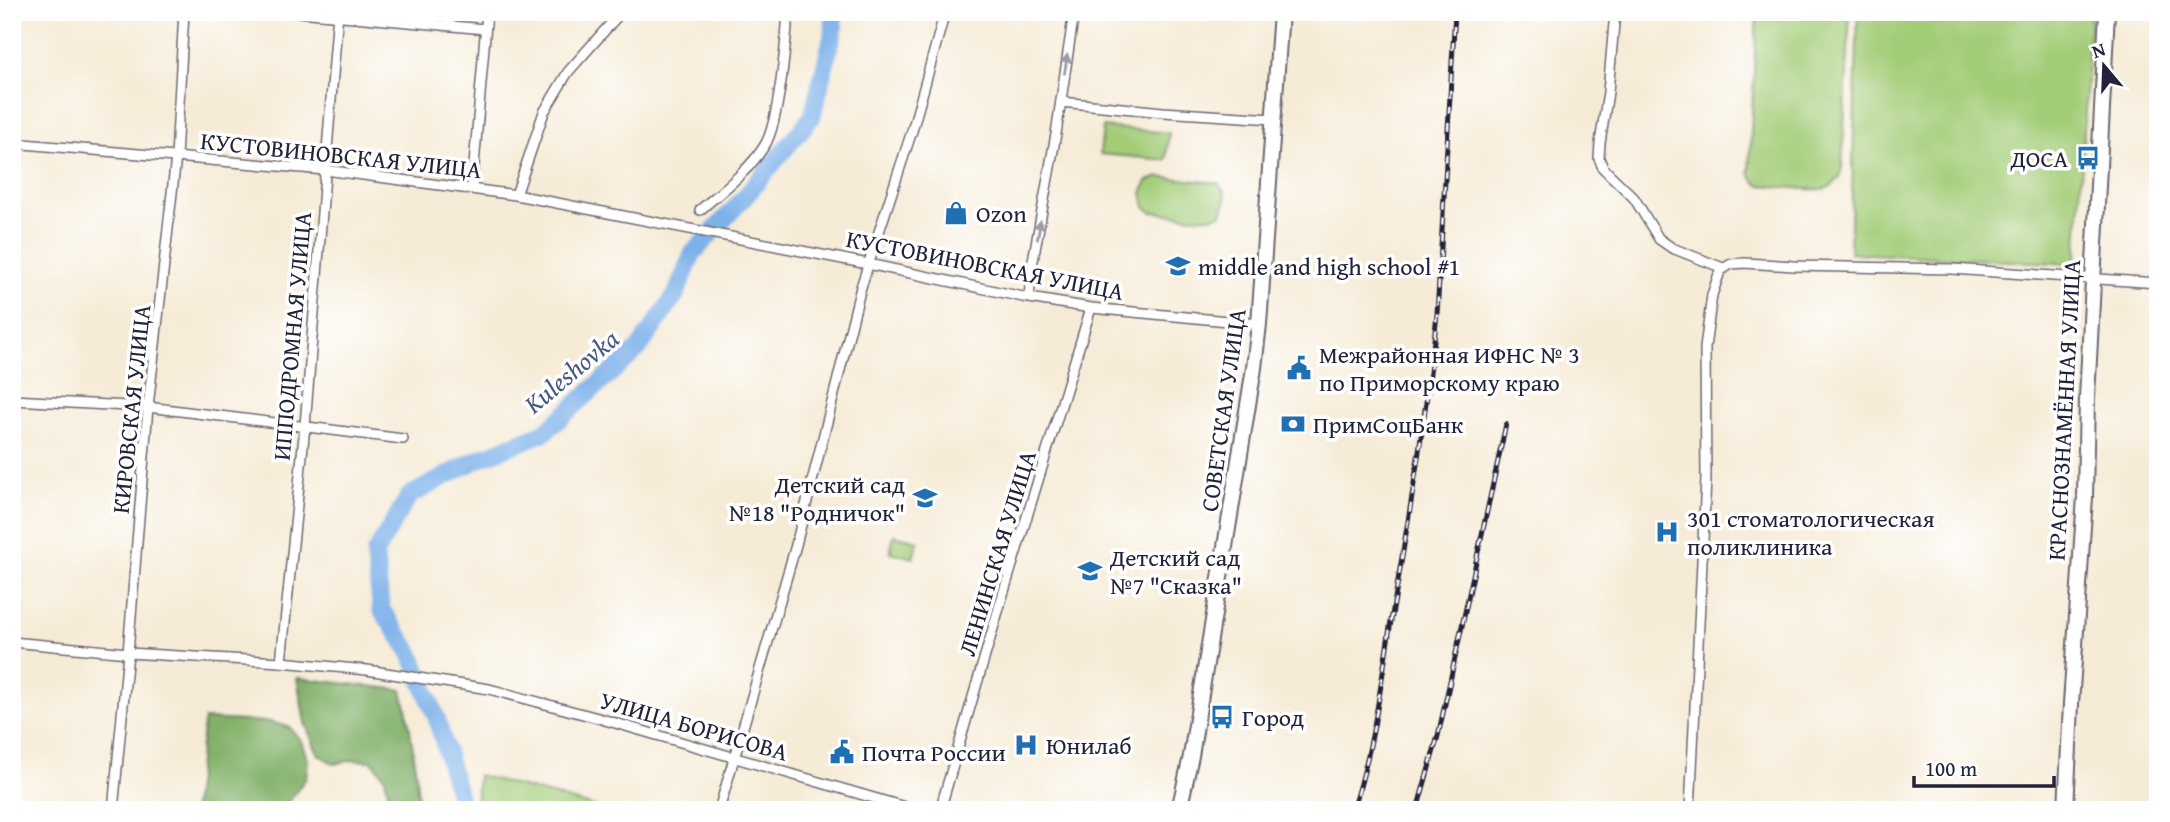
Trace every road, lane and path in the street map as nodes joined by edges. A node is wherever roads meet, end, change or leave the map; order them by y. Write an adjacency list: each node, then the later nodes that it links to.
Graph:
1 (184, 12): 16 (street, КИРОВСКАЯ УЛИЦА)
2 (299, 12): 11 (street)
3 (487, 12): 12 (street)
4 (621, 12): 19 (street)
5 (788, 12): 20 (street)
6 (945, 12): 21 (street)
7 (1074, 12): 13 (street, one-way to 7)
8 (1281, 12): 14 (main road, СОВЕТСКАЯ УЛИЦА)
9 (1615, 12): 22 (street)
10 (2107, 12): 23 (main road, КРАСНОЗНАМЁННАЯ УЛИЦА)
11 (338, 14): 12 (street); 17 (street, ИППОДРОМНАЯ УЛИЦА)
12 (485, 29): 18 (street)
13 (1060, 102): 14 (street); 25 (street, one-way to 13)
14 (1274, 119): 27 (main road, СОВЕТСКАЯ УЛИЦА)
15 (12, 143): 16 (street, КУСТОВИНОВСКАЯ УЛИЦА)
16 (176, 157): 17 (street, КУСТОВИНОВСКАЯ УЛИЦА); 29 (street, КИРОВСКАЯ УЛИЦА)
17 (326, 170): 18 (street, КУСТОВИНОВСКАЯ УЛИЦА); 30 (street, ИППОДРОМНАЯ УЛИЦА)
18 (472, 189): 19 (street, КУСТОВИНОВСКАЯ УЛИЦА)
19 (516, 195): 21 (street, КУСТОВИНОВСКАЯ УЛИЦА)
20 (700, 210)
21 (868, 264): 25 (street, КУСТОВИНОВСКАЯ УЛИЦА); 35 (street)
22 (1723, 268): 23 (street); 41 (street)
23 (2093, 280): 24 (street); 42 (main road, КРАСНОЗНАМЁННАЯ УЛИЦА)
24 (2158, 283)
25 (1029, 297): 26 (street, КУСТОВИНОВСКАЯ УЛИЦА)
26 (1091, 308): 27 (street, КУСТОВИНОВСКАЯ УЛИЦА); 39 (street, ЛЕНИНСКАЯ УЛИЦА)
27 (1259, 324): 40 (main road, СОВЕТСКАЯ УЛИЦА)
28 (12, 400): 29 (street)
29 (148, 407): 30 (street); 33 (street, КИРОВСКАЯ УЛИЦА)
30 (305, 426): 31 (street); 34 (street, ИППОДРОМНАЯ УЛИЦА)
31 (403, 439)
32 (12, 642): 33 (street)
33 (128, 653): 34 (street); 36 (street, КИРОВСКАЯ УЛИЦА)
34 (281, 662): 35 (street, УЛИЦА БОРИСОВА)
35 (733, 757): 37 (street); 38 (street, УЛИЦА БОРИСОВА)
36 (113, 810)
37 (719, 810)
38 (915, 810)
39 (940, 810)
40 (1179, 810)
41 (1690, 810)
42 (2066, 810)

